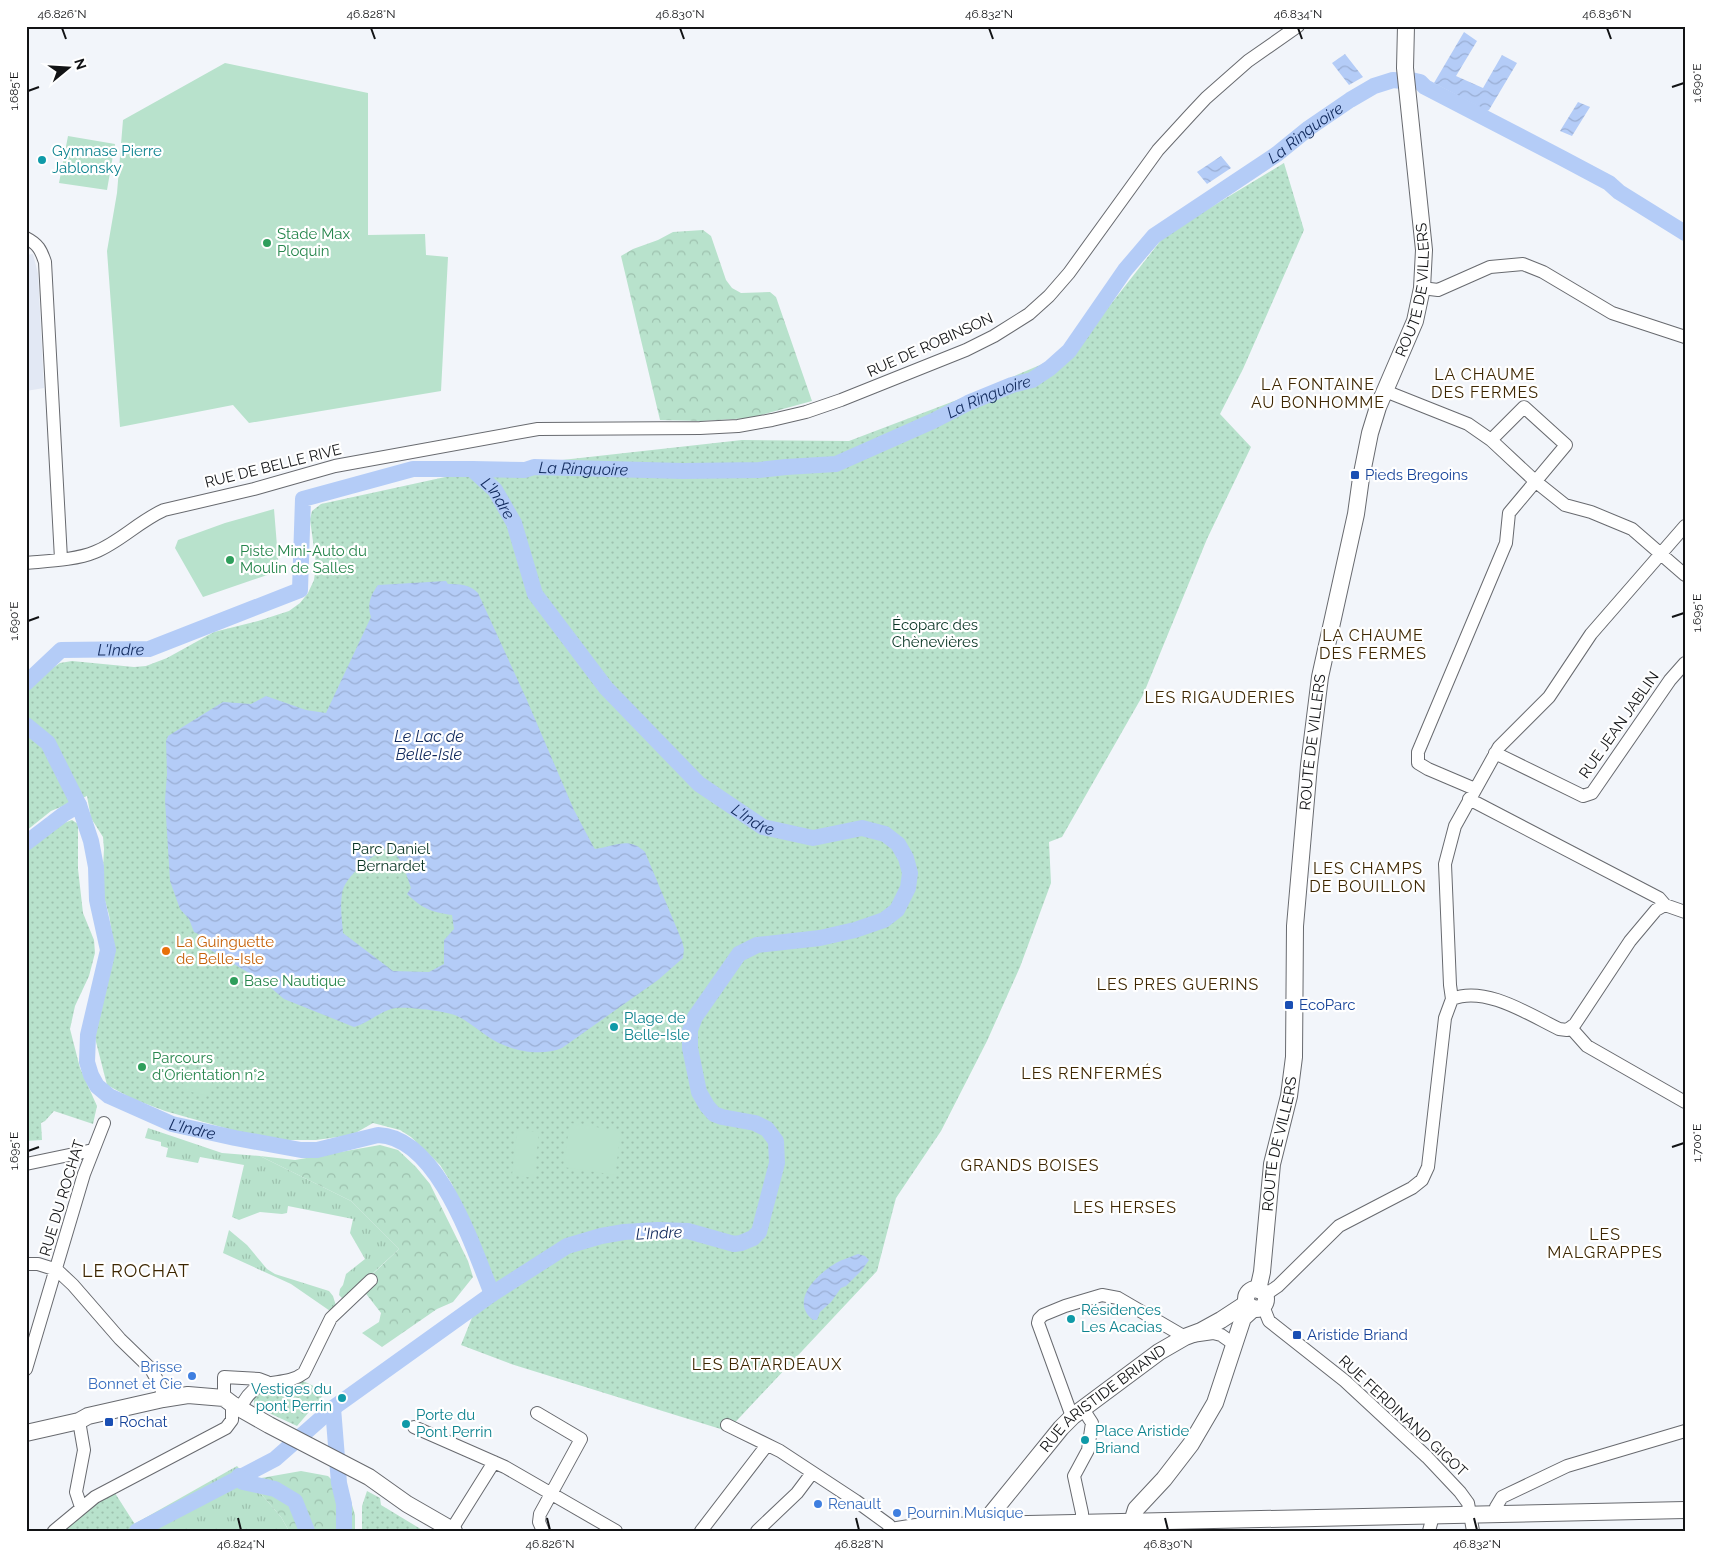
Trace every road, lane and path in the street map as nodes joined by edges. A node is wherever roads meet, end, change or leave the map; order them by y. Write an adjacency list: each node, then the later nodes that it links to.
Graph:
1 (1298, 26): 7 (street, RUE DE ROBINSON)
2 (1406, 26): 4 (main road, ROUTE DE VILLERS)
3 (26, 238): 12 (street)
4 (1422, 288): 5 (street); 6 (main road, ROUTE DE VILLERS)
5 (1685, 337)
6 (1385, 391): 8 (street); 29 (main road, ROUTE DE VILLERS)
7 (538, 429): 12 (street, RUE DE BELLE RIVE)
8 (1491, 440): 9 (street); 9 (street)
9 (1535, 482): 11 (street); 17 (street)
10 (1685, 526): 11 (street)
11 (1661, 555): 14 (street); 16 (street)
12 (61, 559): 13 (street, RUE DE BELLE RIVE)
13 (26, 563)
14 (1685, 575)
15 (1685, 663): 16 (street, RUE JEAN JABLIN)
16 (1495, 753): 17 (street)
17 (1472, 794): 18 (street); 20 (street)
18 (1665, 905): 19 (street); 21 (street)
19 (1685, 912)
20 (1452, 999): 21 (street); 29 (street)
21 (1571, 1028): 22 (street)
22 (1685, 1102)
23 (104, 1122): 24 (street, RUE DU ROCHAT)
24 (93, 1150): 25 (street); 27 (street, RUE DU ROCHAT)
25 (26, 1164)
26 (26, 1264): 27 (street)
27 (57, 1270): 32 (street, RUE DU ROCHAT); 34 (street)
28 (371, 1280): 33 (street)
29 (1257, 1300): 30 (main road, RUE ARISTIDE BRIAND); 31 (main road); 53 (street, RUE FERDINAND GIGOT)
30 (1185, 1337): 31 (street); 36 (main road, RUE ARISTIDE BRIAND); 36 (street)
31 (1234, 1344): 51 (main road)
32 (26, 1369)
33 (267, 1382): 35 (street); 35 (street)
34 (162, 1399): 35 (main road); 38 (main road)
35 (232, 1404): 38 (main road); 47 (street); 56 (main road)
36 (1078, 1412): 54 (street); 55 (main road, RUE ARISTIDE BRIAND)
37 (537, 1413): 46 (street)
38 (79, 1420): 41 (main road); 47 (street)
39 (727, 1425): 43 (street)
40 (414, 1427): 44 (street)
41 (27, 1429)
42 (1685, 1431): 49 (street)
43 (767, 1444): 45 (street); 62 (street)
44 (494, 1462): 46 (street); 56 (street)
45 (812, 1473): 57 (street); 63 (street)
46 (552, 1493): 50 (street); 59 (street)
47 (81, 1507): 58 (street)
48 (1685, 1510): 49 (main road)
49 (1495, 1514): 53 (main road)
50 (596, 1519): 60 (street); 61 (street)
51 (1132, 1522): 52 (main road); 54 (main road)
52 (1431, 1523): 53 (main road)
53 (1472, 1523)
54 (1092, 1526): 55 (main road)
55 (981, 1528): 57 (main road)
56 (453, 1530)
57 (898, 1530)
58 (54, 1531)
59 (543, 1531)
60 (588, 1531)
61 (616, 1531)
62 (701, 1531)
63 (757, 1531)

